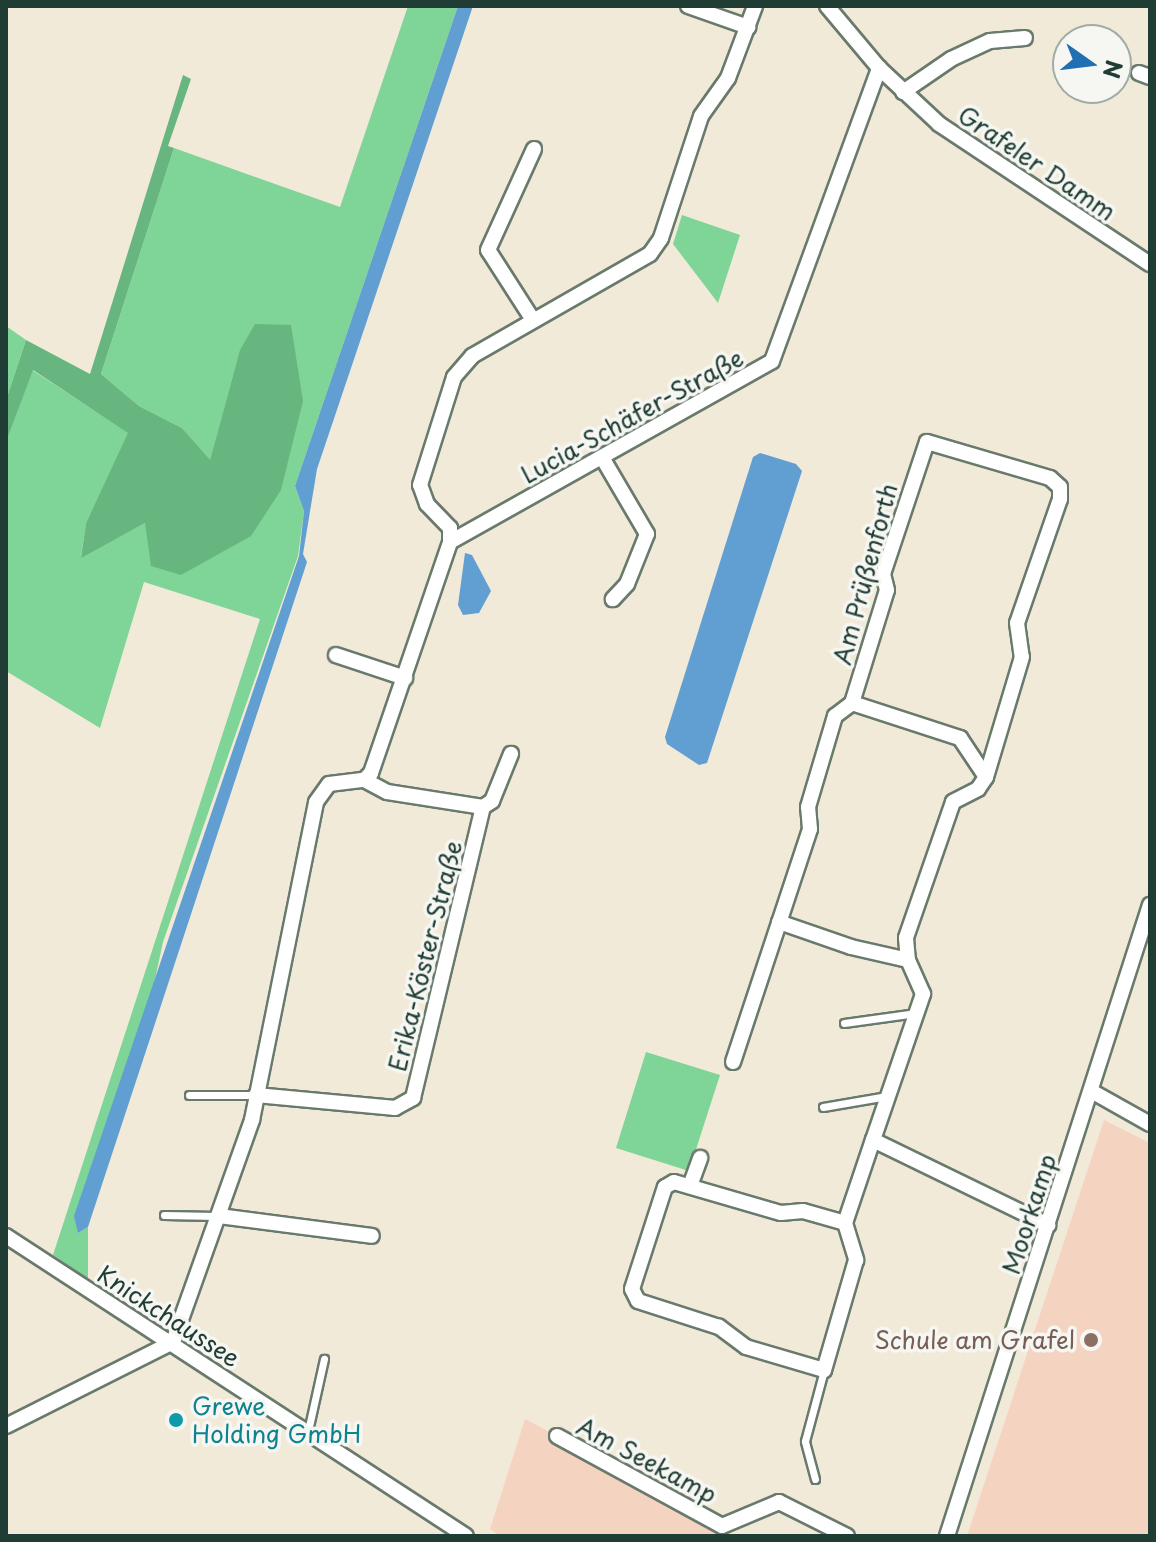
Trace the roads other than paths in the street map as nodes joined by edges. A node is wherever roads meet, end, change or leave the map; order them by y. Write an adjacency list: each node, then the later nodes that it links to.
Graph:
1 (688, 6): 4 (street)
2 (755, 6): 4 (street)
3 (827, 6): 6 (street, Grafeler Damm)
4 (748, 27): 10 (street)
5 (1025, 38): 7 (street)
6 (879, 68): 7 (street, Grafeler Damm); 11 (street, Lucia-Schäfer-Straße)
7 (903, 92): 9 (street, Grafeler Damm)
8 (534, 149): 10 (street)
9 (1150, 264)
10 (533, 320): 12 (street)
11 (603, 459): 12 (street, Lucia-Schäfer-Straße); 13 (street)
12 (450, 542): 15 (street)
13 (613, 599)
14 (336, 655): 15 (street)
15 (405, 678): 19 (street)
16 (852, 703): 18 (street); 18 (street, Am Prüßenforth); 22 (street, Am Prüßenforth)
17 (511, 754): 20 (street, Erika-Köster-Straße)
18 (986, 777): 23 (street)
19 (364, 780): 20 (street); 29 (street)
20 (483, 807): 29 (street, Erika-Köster-Straße)
21 (1150, 905): 27 (street, Moorkamp)
22 (779, 922): 23 (street); 26 (street, Am Prüßenforth)
23 (908, 960): 24 (street)
24 (916, 1013): 25 (lane); 30 (street)
25 (844, 1023)
26 (733, 1062)
27 (1093, 1092): 32 (street); 39 (street, Moorkamp)
28 (189, 1095): 29 (lane)
29 (256, 1095): 37 (street)
30 (887, 1096): 31 (lane); 33 (street)
31 (823, 1107)
32 (1150, 1124)
33 (873, 1140): 38 (street); 39 (street)
34 (700, 1158): 35 (street)
35 (690, 1186): 38 (street); 44 (street)
36 (164, 1215): 37 (lane)
37 (219, 1216): 41 (street); 42 (street)
38 (845, 1223): 44 (street)
39 (1048, 1225): 52 (street, Moorkamp)
40 (6, 1236): 42 (street, Knickchaussee)
41 (372, 1236)
42 (173, 1342): 45 (street); 46 (street, Knickchaussee)
43 (324, 1359): 46 (lane)
44 (824, 1370): 48 (lane)
45 (6, 1426)
46 (308, 1433): 49 (street, Knickchaussee)
47 (557, 1436): 51 (street, Am Seekamp)
48 (815, 1479)
49 (450, 1531): 50 (street, Knickchaussee)
50 (466, 1536)
51 (847, 1536)
52 (947, 1536)

